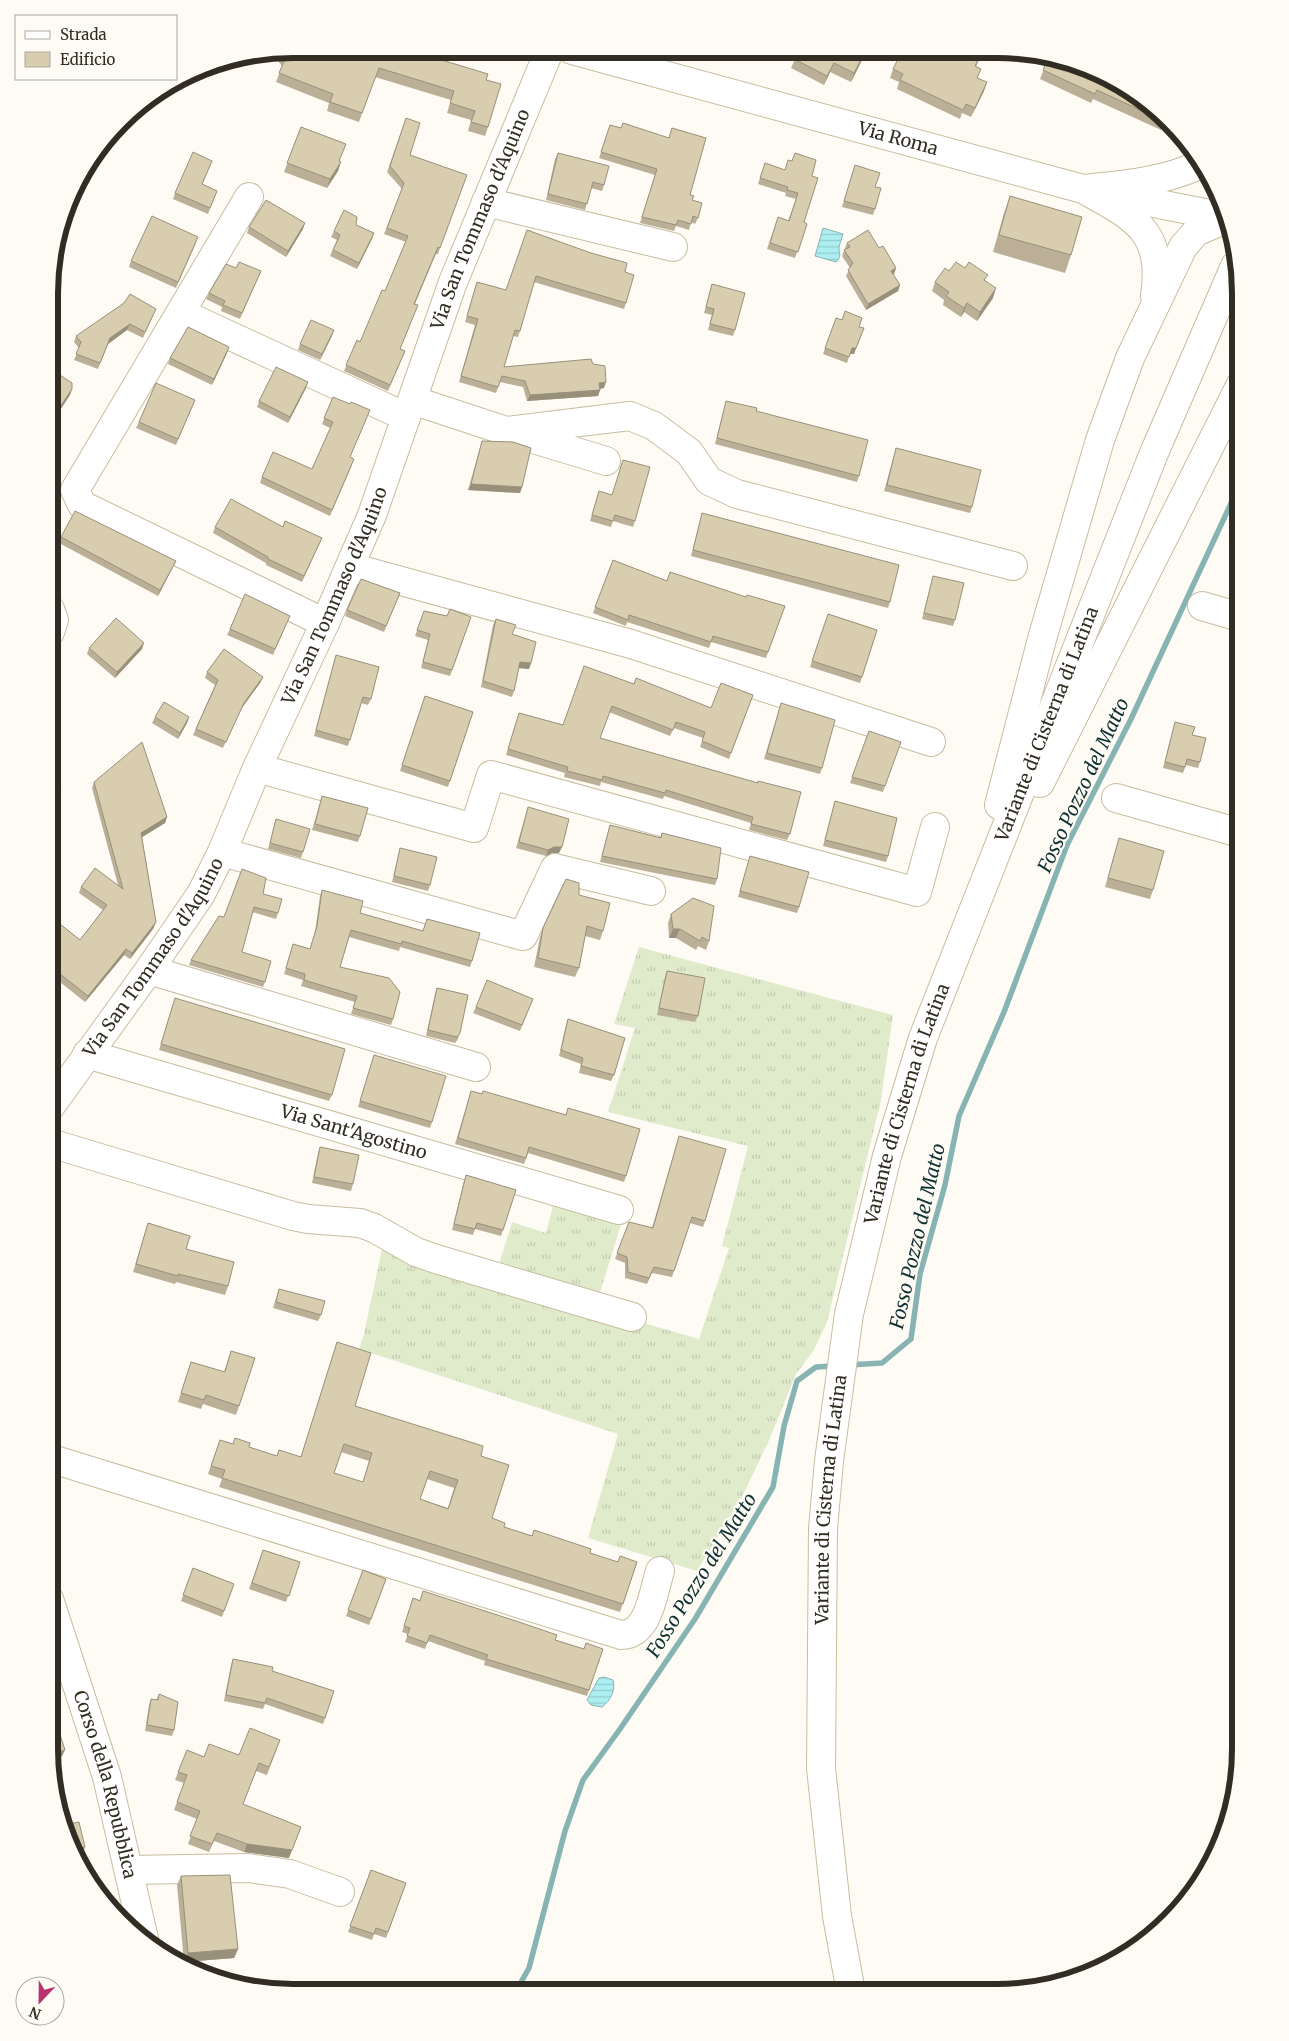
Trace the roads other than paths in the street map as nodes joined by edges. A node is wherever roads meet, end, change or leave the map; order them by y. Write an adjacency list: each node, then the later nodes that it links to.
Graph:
1 (547, 58): 6 (street, Via San Tommaso d'Aquino)
2 (622, 58): 4 (street, Via Roma)
3 (1195, 167): 4 (street)
4 (1083, 189): 7 (street, Via Roma); 11 (street)
5 (249, 197): 12 (street)
6 (486, 202): 9 (street); 14 (street, Via San Tommaso d'Aquino)
7 (1219, 217)
8 (1220, 220): 11 (street)
9 (674, 247)
10 (1231, 276): 29 (street, Variante di Cisterna di Latina)
11 (1152, 312): 29 (street)
12 (181, 313): 14 (street); 21 (street)
13 (1232, 402): 29 (street)
14 (409, 409): 15 (street); 18 (street, Via San Tommaso d'Aquino)
15 (506, 431): 16 (street); 17 (street)
16 (606, 461)
17 (1013, 566)
18 (350, 567): 21 (street, Via San Tommaso d'Aquino); 22 (street)
19 (1202, 606): 20 (street)
20 (1232, 615)
21 (325, 623): 23 (street, Via San Tommaso d'Aquino)
22 (931, 742)
23 (257, 768): 25 (street); 27 (street, Via San Tommaso d'Aquino)
24 (1116, 798): 26 (street)
25 (935, 827)
26 (1232, 831)
27 (222, 852): 28 (street); 30 (street, Via San Tommaso d'Aquino)
28 (651, 891)
29 (969, 922): 43 (street, Variante di Cisterna di Latina)
30 (149, 970): 31 (street, Via San Tommaso d'Aquino); 32 (street)
31 (87, 1054): 33 (street, Via San Tommaso d'Aquino); 35 (street, Via Sant'Agostino)
32 (476, 1067)
33 (58, 1096)
34 (58, 1145): 36 (street)
35 (619, 1210)
36 (632, 1317)
37 (58, 1461): 38 (street)
38 (660, 1572)
39 (58, 1627): 40 (street, Corso della Repubblica)
40 (129, 1870): 41 (street); 42 (street, Corso della Repubblica)
41 (340, 1892)
42 (142, 1929)
43 (850, 1984)

